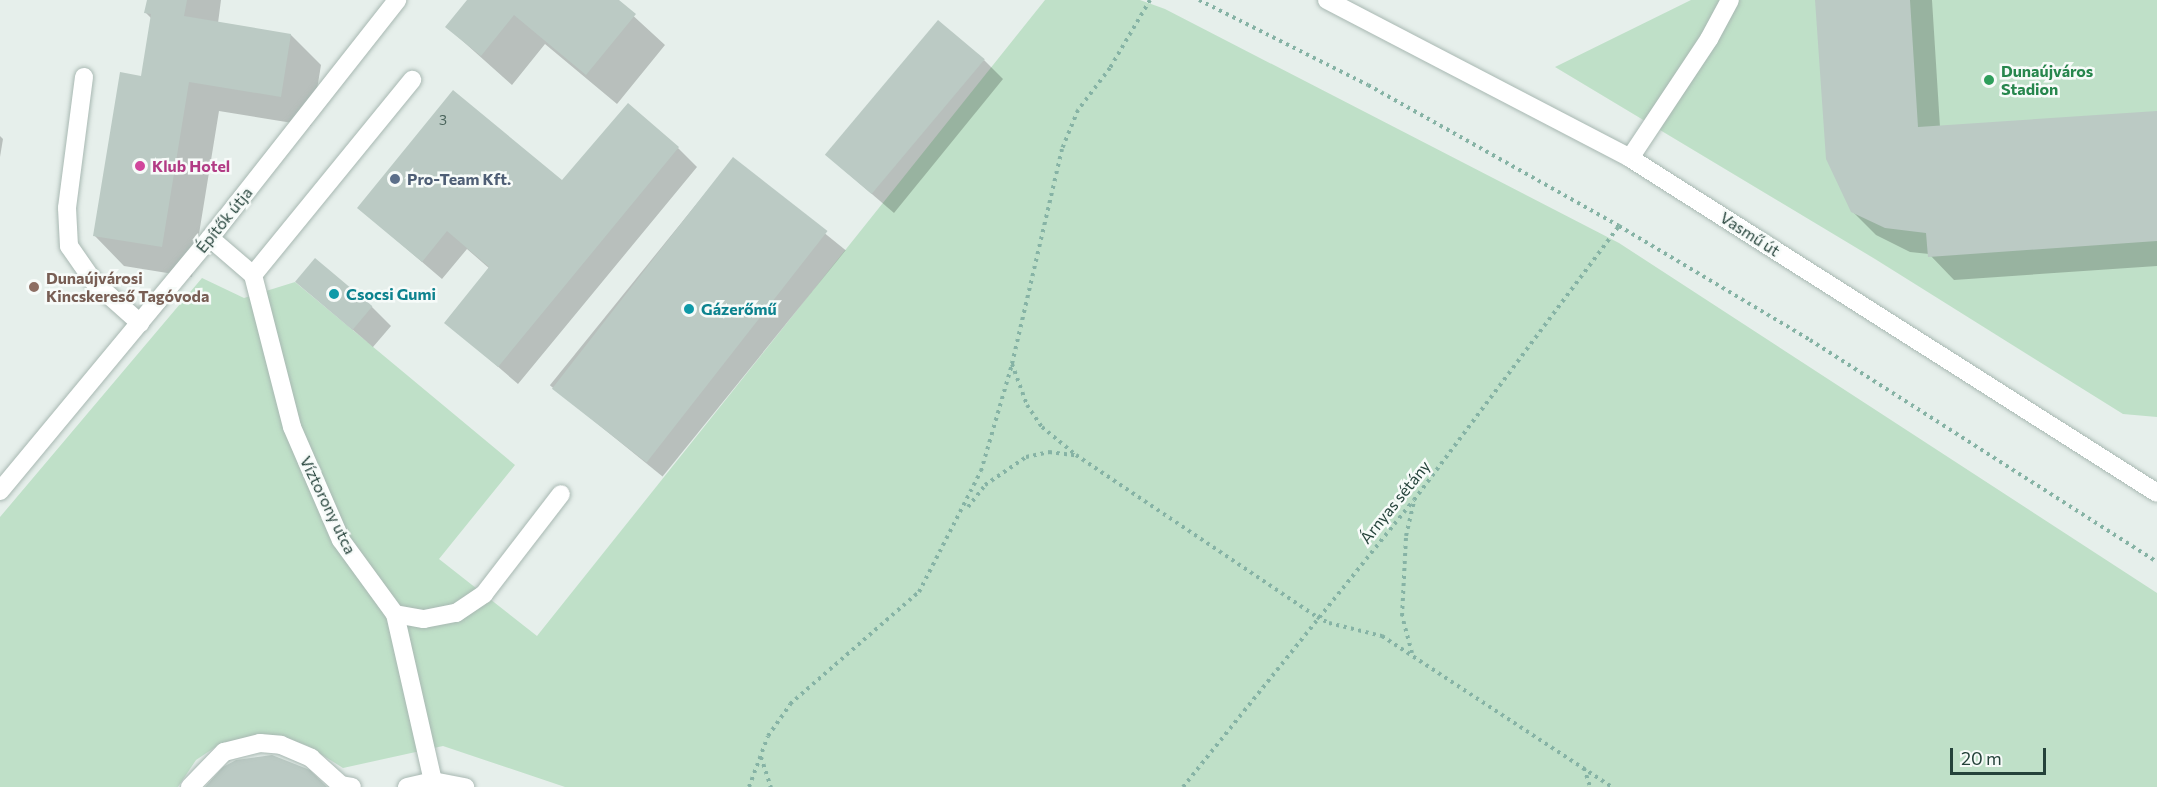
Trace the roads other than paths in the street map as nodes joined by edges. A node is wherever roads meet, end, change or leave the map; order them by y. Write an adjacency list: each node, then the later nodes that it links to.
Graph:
1 (398, 0): 7 (street, Építők útja)
2 (1327, 0): 6 (street, Vasmű út)
3 (1730, 0): 6 (street)
4 (84, 77): 9 (street)
5 (412, 80): 8 (street)
6 (1630, 158): 11 (street, Vasmű út)
7 (210, 238): 8 (street); 9 (street, Építők útja)
8 (253, 275): 13 (street, Víztorony utca)
9 (140, 323): 10 (street, Építők útja)
10 (0, 491)
11 (2157, 493)
12 (561, 494): 13 (street)
13 (395, 614): 14 (street, Víztorony utca)
14 (431, 784): 17 (street); 18 (street)
15 (347, 786): 16 (street)
16 (190, 787)
17 (406, 787)
18 (465, 787)

